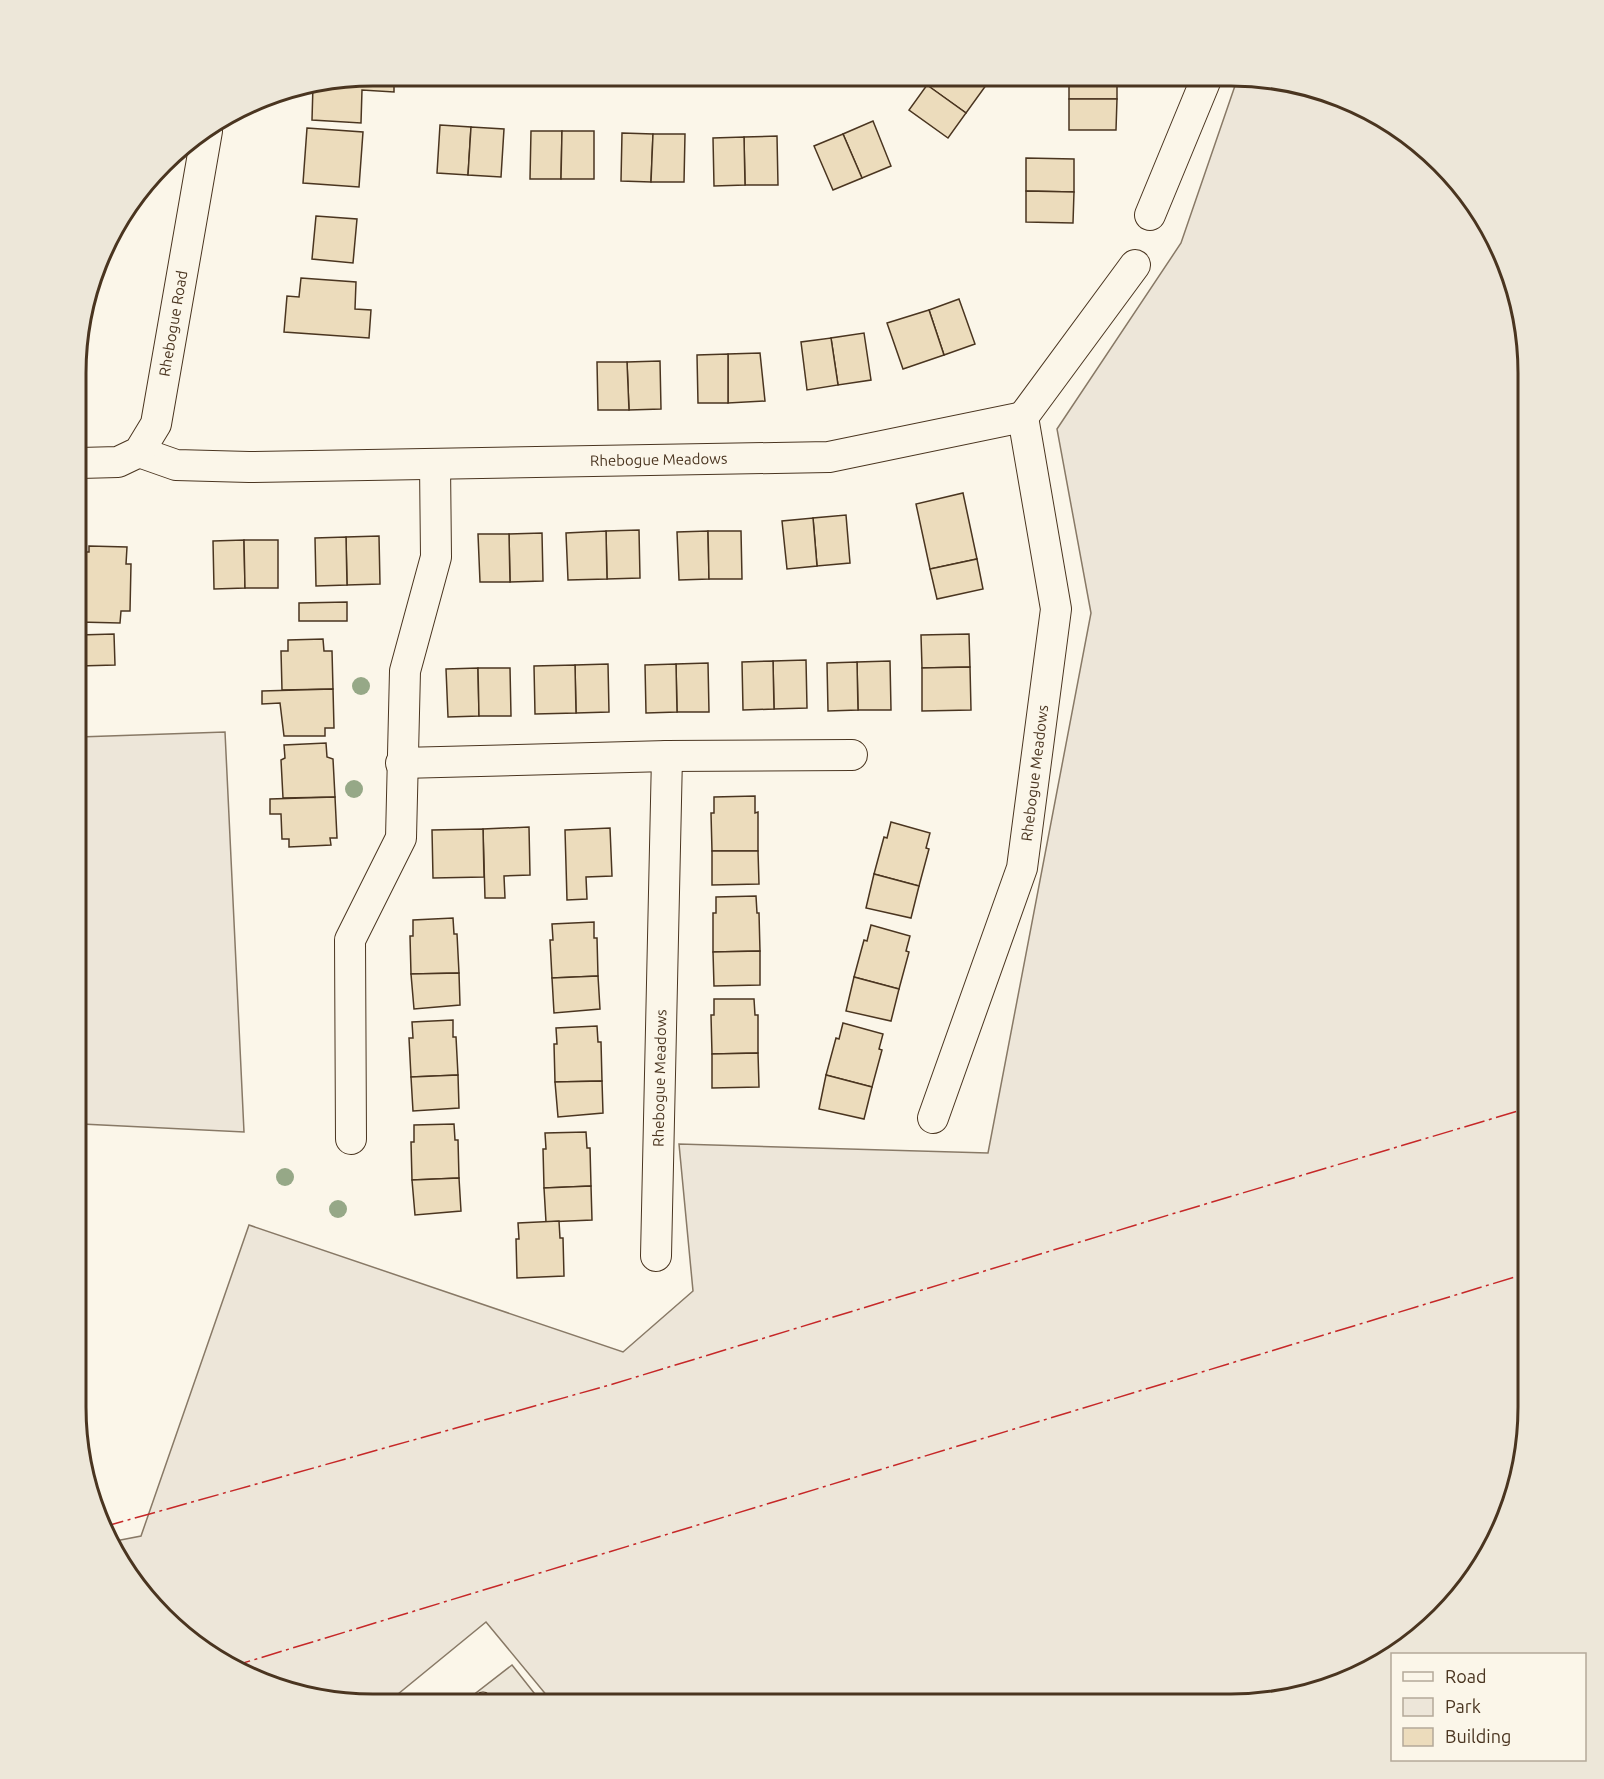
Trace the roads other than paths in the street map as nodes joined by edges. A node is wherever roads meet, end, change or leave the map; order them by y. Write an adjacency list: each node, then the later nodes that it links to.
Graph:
1 (1203, 86): 3 (street)
2 (206, 139): 6 (street, Rhebogue Road)
3 (1150, 214)
4 (1135, 266): 5 (street)
5 (1023, 417): 8 (street, Rhebogue Meadows); 12 (street, Rhebogue Meadows)
6 (139, 452): 7 (street); 8 (street, Rhebogue Meadows)
7 (86, 463)
8 (435, 464): 11 (street)
9 (666, 756): 10 (street); 11 (street); 14 (street, Rhebogue Meadows)
10 (852, 756)
11 (401, 763): 13 (street)
12 (933, 1118)
13 (351, 1139)
14 (656, 1256)

